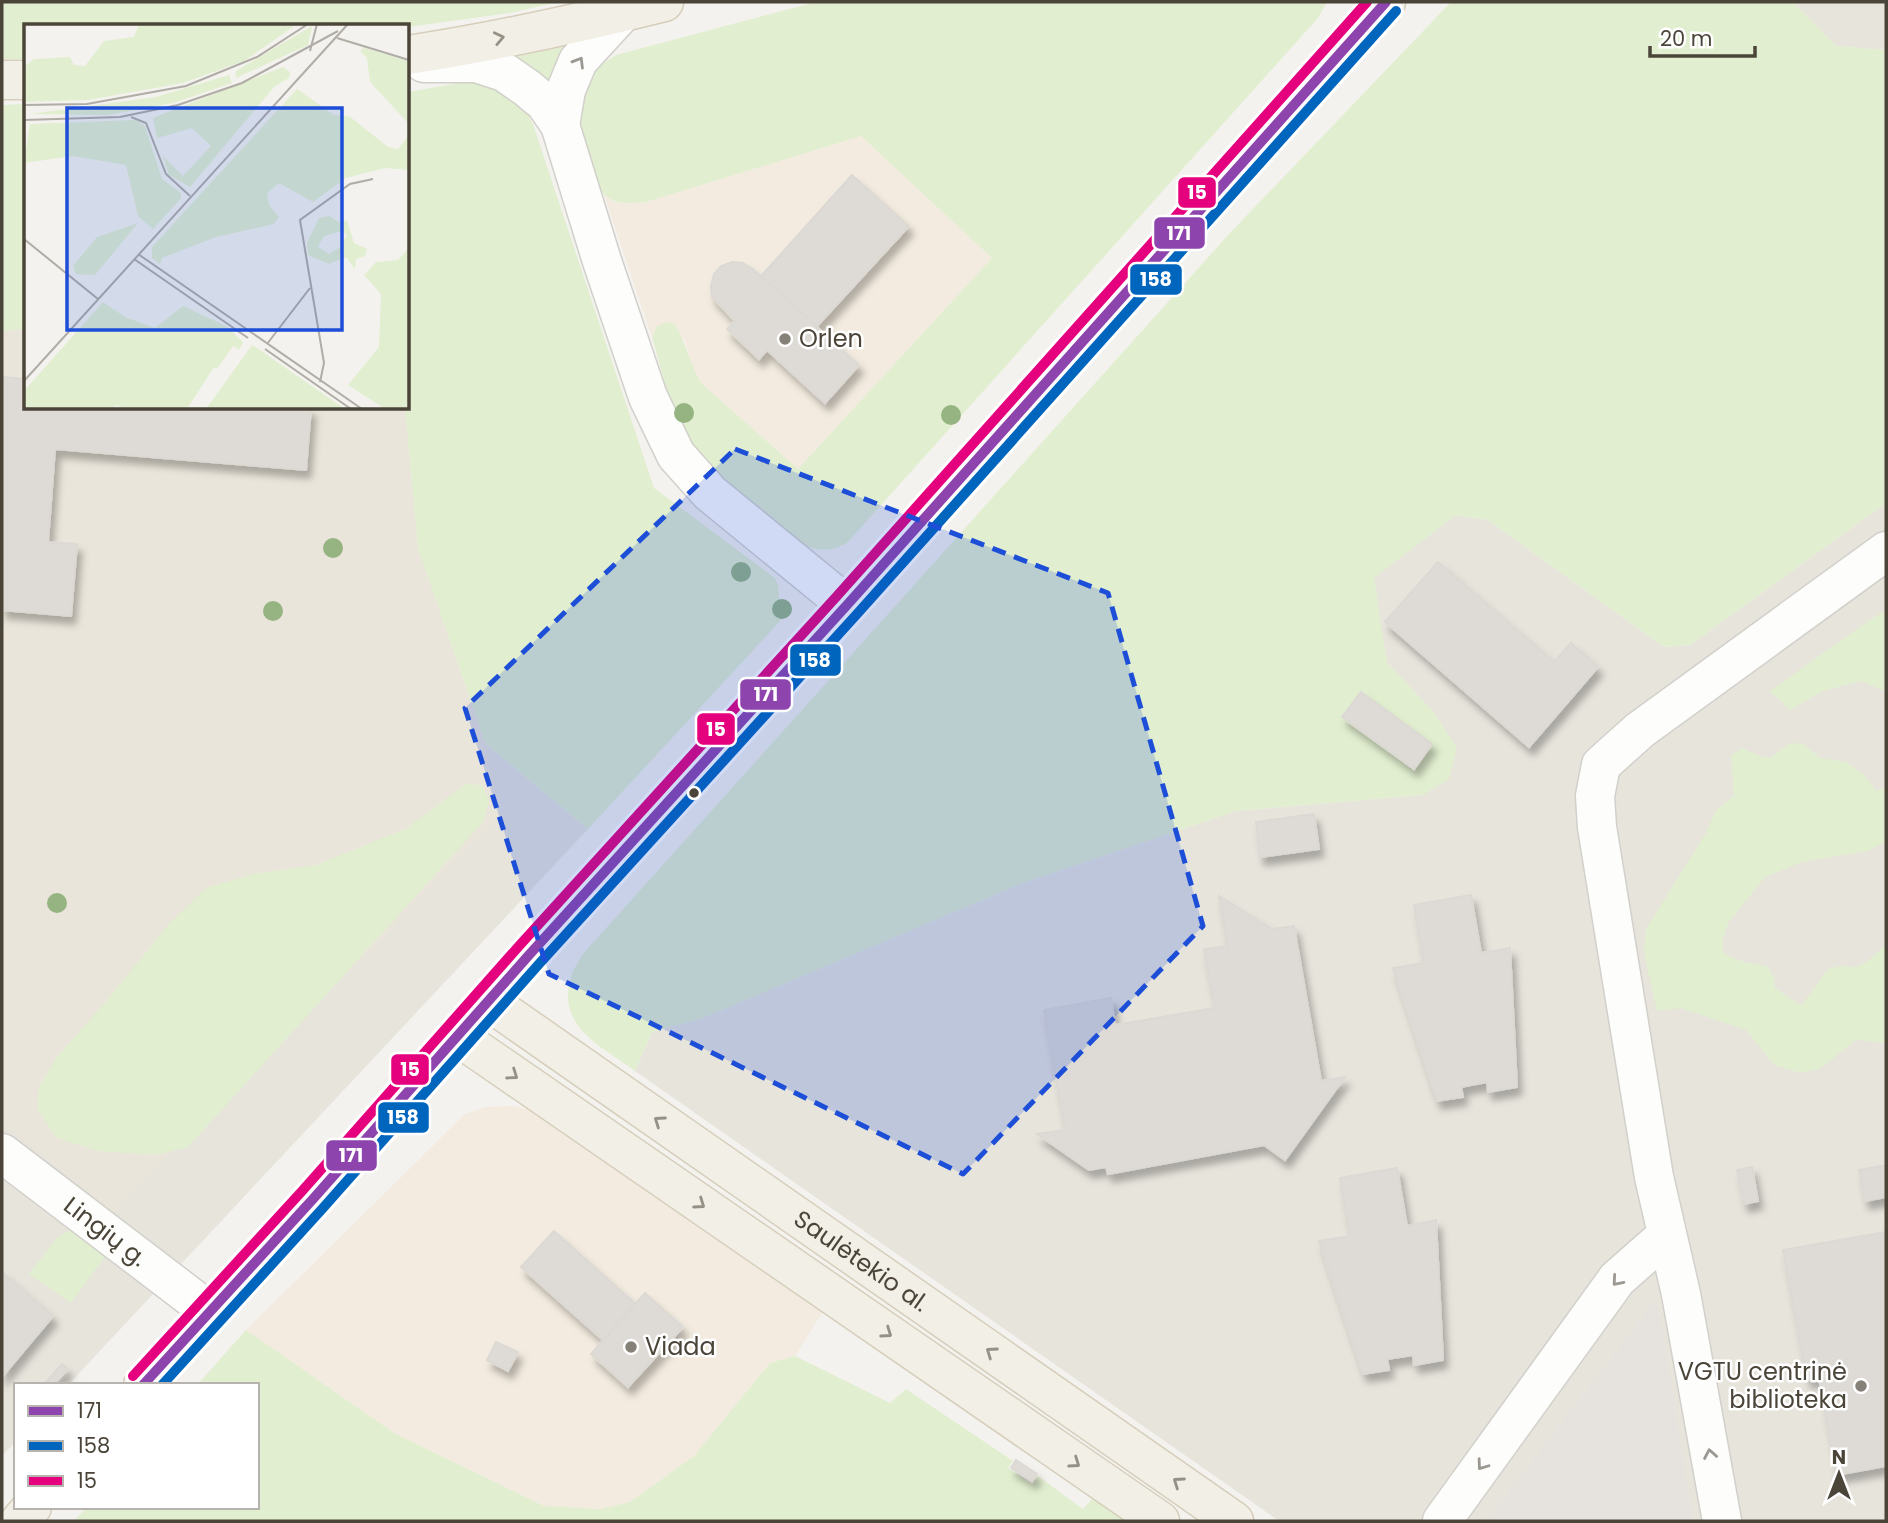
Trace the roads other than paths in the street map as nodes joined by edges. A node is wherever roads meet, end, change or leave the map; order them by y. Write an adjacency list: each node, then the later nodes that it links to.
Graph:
1 (664, 2): 3 (main road)
2 (1386, 2): 10 (main road)
3 (623, 12): 4 (main road, one-way to 3); 8 (street, one-way to 3)
4 (410, 55)
5 (410, 62): 8 (street)
6 (2, 80): 7 (main road)
7 (24, 80)
8 (560, 125): 10 (street)
9 (1886, 551): 14 (street)
10 (846, 605): 11 (main road)
11 (488, 1001): 12 (main road); 18 (main road, Saulėtekio al., one-way to 11)
12 (457, 1036): 15 (main road); 17 (main road, Saulėtekio al., one-way to 17)
13 (2, 1153): 15 (street, Lingių g.)
14 (1667, 1235): 19 (street, one-way to 19); 20 (street, one-way to 14)
15 (209, 1311): 16 (main road)
16 (145, 1383)
17 (1160, 1521)
18 (1234, 1521)
19 (1441, 1521)
20 (1722, 1521)

